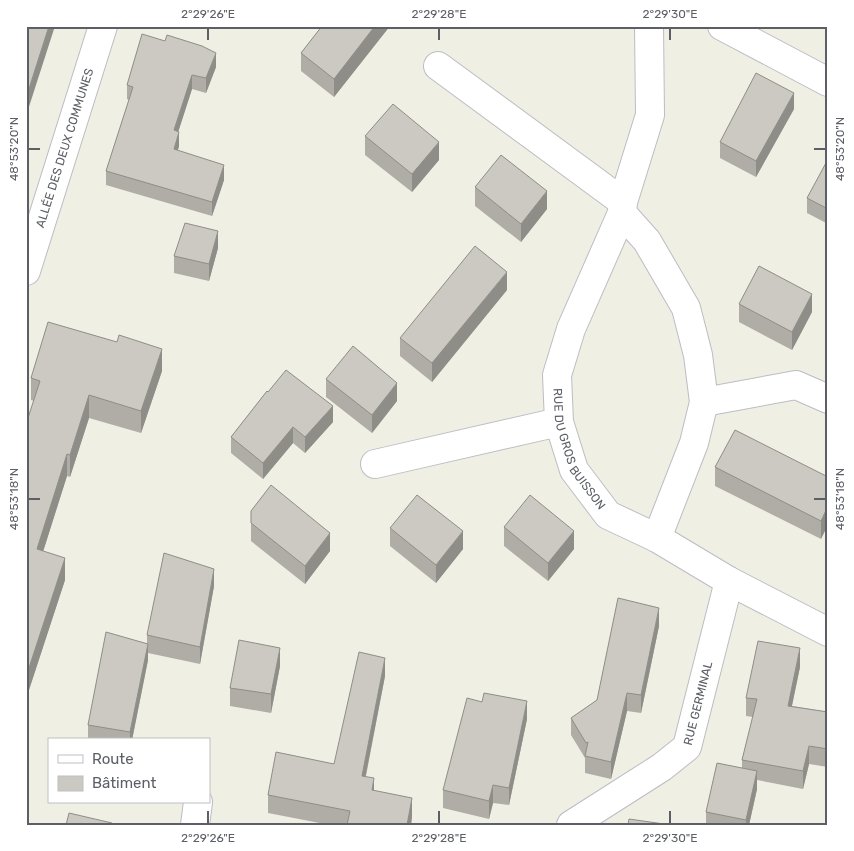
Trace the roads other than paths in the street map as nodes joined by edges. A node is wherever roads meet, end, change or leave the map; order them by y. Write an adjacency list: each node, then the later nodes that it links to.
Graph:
1 (103, 26): 7 (street, ALLÉE DES DEUX COMMUNES)
2 (649, 26): 6 (street, RUE DU GROS BUISSON)
3 (722, 26): 5 (street)
4 (438, 66): 6 (street)
5 (828, 82)
6 (622, 208): 9 (street); 10 (street, RUE DU GROS BUISSON)
7 (26, 271)
8 (828, 399): 9 (street)
9 (704, 402): 12 (street)
10 (559, 422): 11 (street); 12 (street, RUE DU GROS BUISSON)
11 (375, 464)
12 (657, 538): 13 (street, RUE DU GROS BUISSON)
13 (729, 582): 14 (street, RUE DU GROS BUISSON); 17 (street, RUE GERMINAL)
14 (828, 632)
15 (198, 804): 16 (street)
16 (194, 825)
17 (570, 825)

